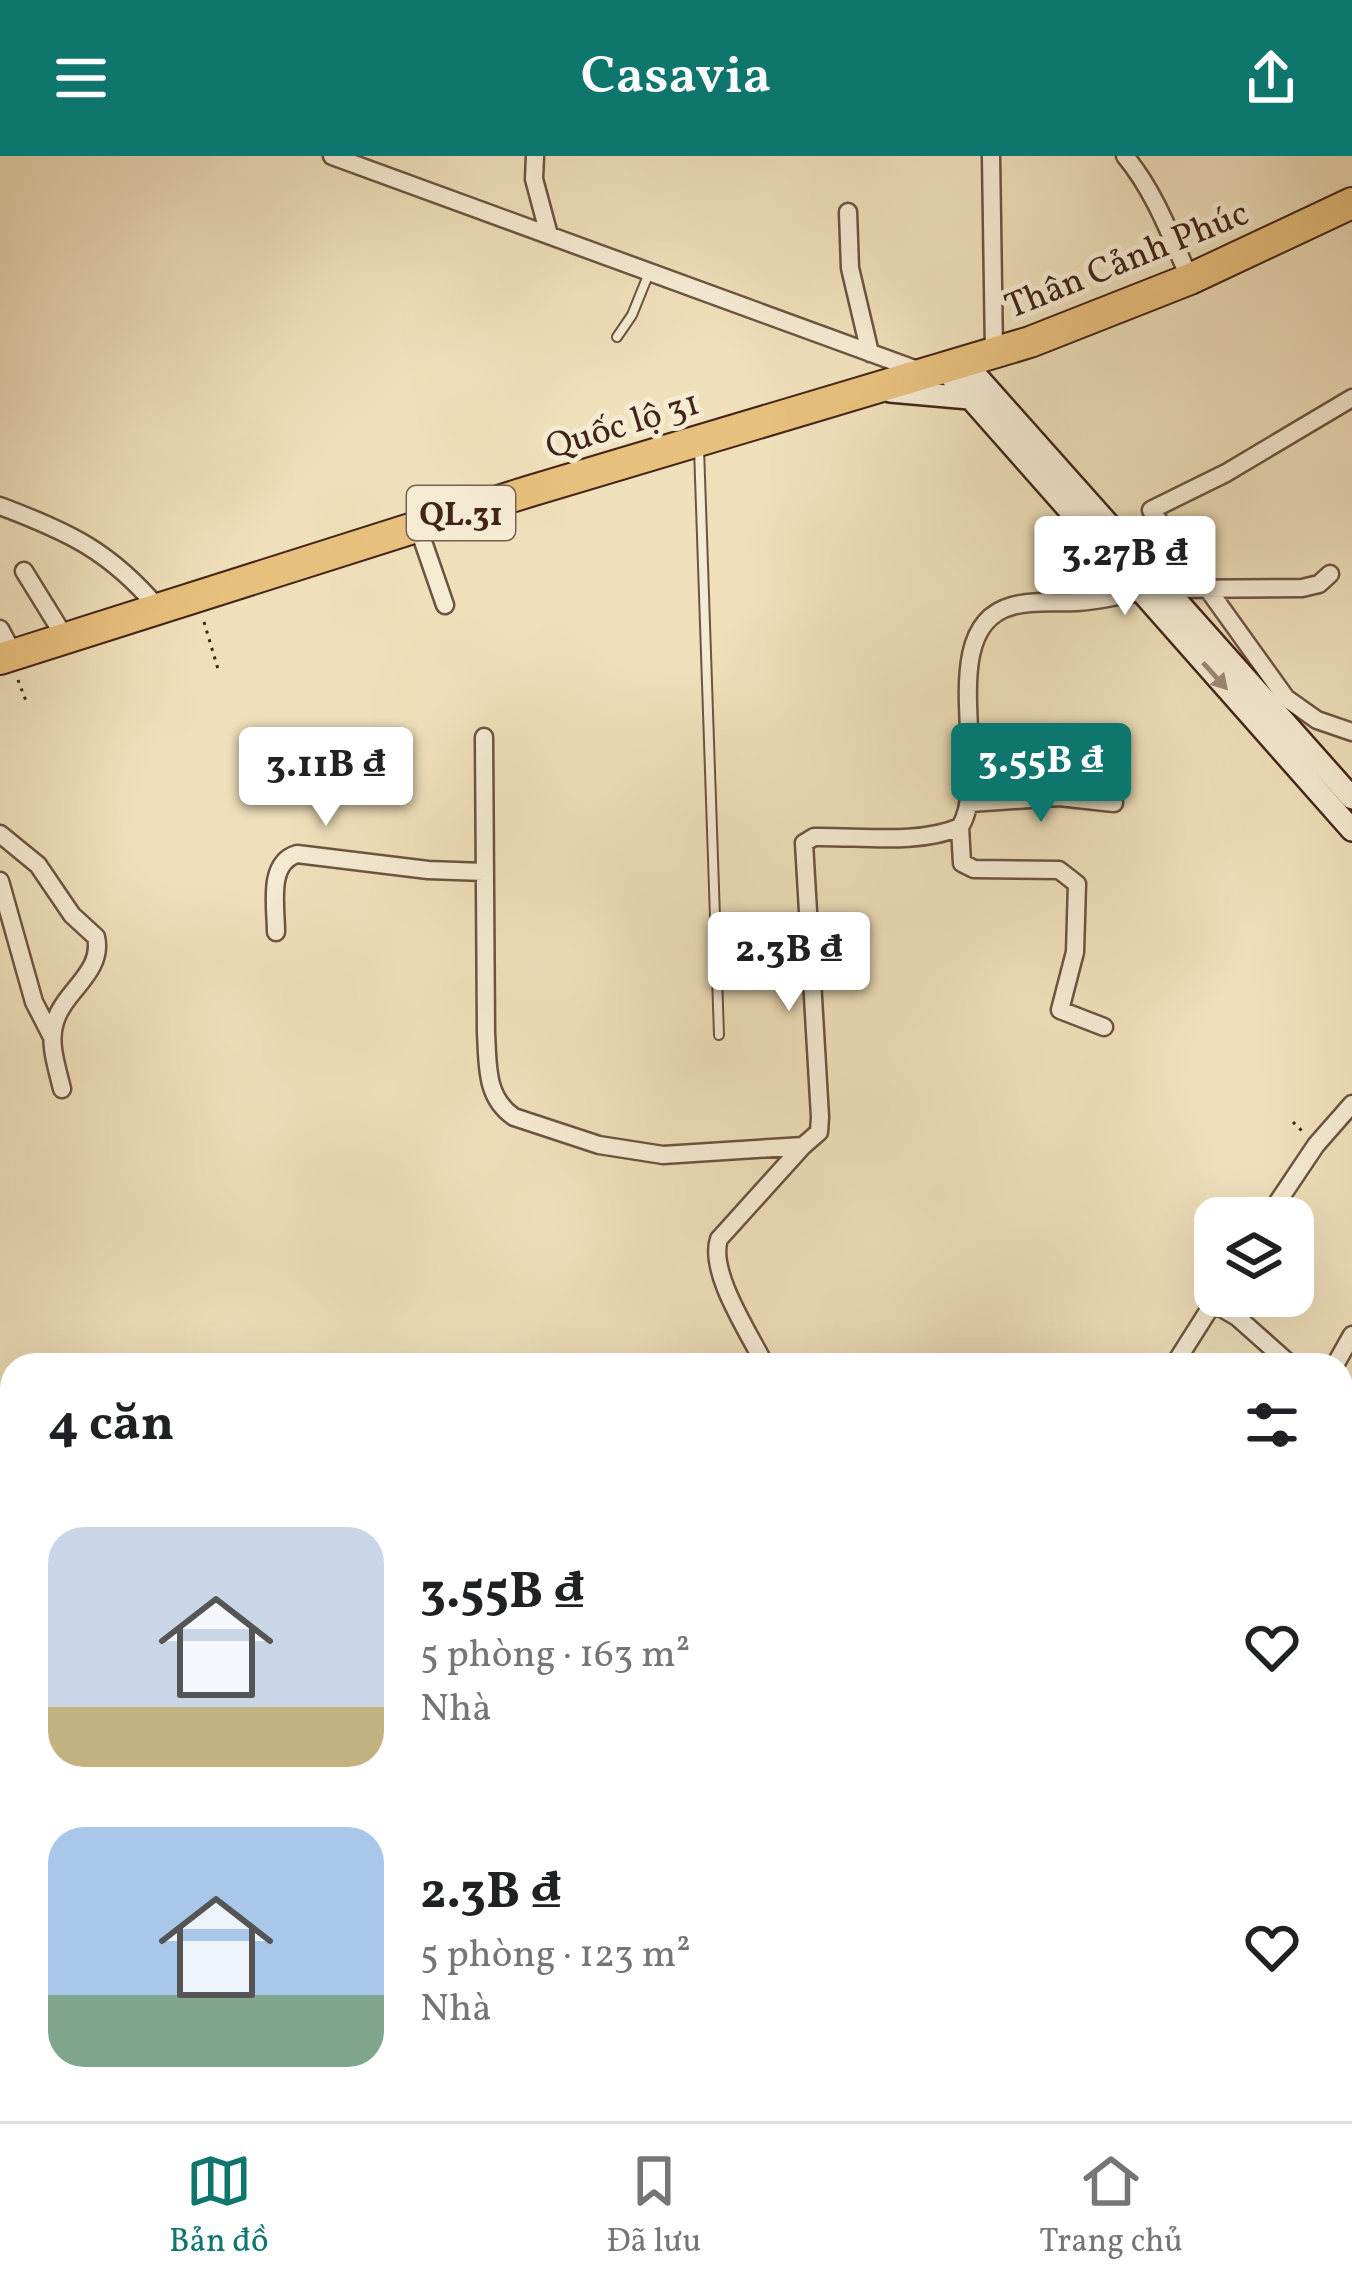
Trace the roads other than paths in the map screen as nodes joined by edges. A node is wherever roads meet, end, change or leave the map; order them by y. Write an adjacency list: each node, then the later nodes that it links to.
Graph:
1 (332, 156): 7 (street)
2 (991, 156): 12 (street)
3 (1125, 156): 9 (street)
4 (531, 158): 7 (street)
5 (1352, 203): 9 (highway, Thân Cảnh Phúc / QL.31)
6 (848, 212): 13 (street)
7 (549, 235): 8 (street)
8 (649, 272): 10 (lane); 13 (street)
9 (1190, 279): 11 (highway, Thân Cảnh Phúc / QL.31)
10 (617, 337)
11 (1030, 342): 12 (highway, Thân Cảnh Phúc / QL.31); 16 (street)
12 (994, 352): 14 (highway, Thân Cảnh Phúc / QL.31)
13 (870, 353): 14 (street)
14 (944, 367): 15 (highway, Quốc lộ 31 / QL.31); 16 (street)
15 (866, 390): 16 (street); 18 (highway, Quốc lộ 31 / QL.31)
16 (977, 394): 24 (street); 25 (street)
17 (1352, 398): 23 (street)
18 (699, 441): 20 (highway, Quốc lộ 31 / QL.31); 42 (lane)
19 (0, 506): 27 (street)
20 (418, 527): 26 (street); 27 (highway, Quốc lộ 31 / QL.31)
21 (24, 571): 28 (street)
22 (1330, 574): 23 (street)
23 (1208, 587): 24 (street); 30 (street)
24 (1165, 589): 32 (street)
25 (1141, 592): 33 (street); 36 (street, one-way to 36)
26 (445, 605)
27 (159, 609): 28 (highway, Quốc lộ 31 / QL.31)
28 (66, 638): 29 (highway, Quốc lộ 31 / QL.31)
29 (5, 648)
30 (1352, 732)
31 (484, 737): 38 (street)
32 (1352, 798)
33 (970, 803): 34 (street); 35 (street)
34 (1114, 803)
35 (960, 827): 41 (street); 46 (street)
36 (1352, 830)
37 (0, 834): 43 (street)
38 (484, 872): 40 (street); 46 (street)
39 (0, 881): 43 (street)
40 (276, 932)
41 (1104, 1027)
42 (719, 1035)
43 (52, 1037): 44 (street)
44 (62, 1089)
45 (1352, 1104): 47 (street)
46 (803, 1146): 50 (street)
47 (1281, 1197)
48 (1204, 1317): 51 (street)
49 (1237, 1317): 52 (street)
50 (759, 1353)
51 (1181, 1353)
52 (1278, 1353)

